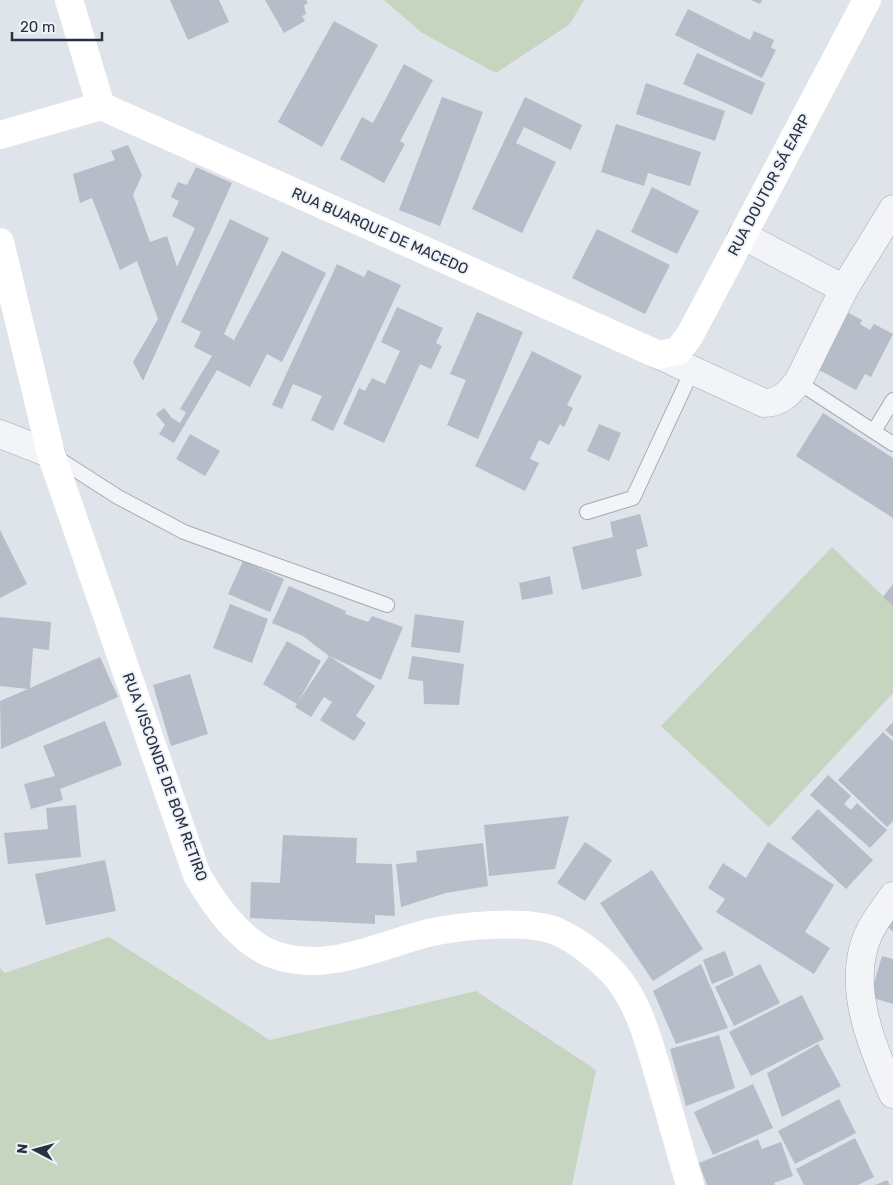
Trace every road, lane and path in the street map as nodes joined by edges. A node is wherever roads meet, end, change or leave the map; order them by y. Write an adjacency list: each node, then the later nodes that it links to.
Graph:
1 (69, 0): 3 (main road)
2 (867, 0): 6 (main road, RUA DOUTOR SÁ EARP)
3 (101, 106): 4 (main road); 9 (main road, RUA BUARQUE DE MACEDO)
4 (0, 135)
5 (893, 209): 8 (street)
6 (742, 235): 8 (street); 9 (main road, RUA DOUTOR SÁ EARP)
7 (0, 242): 16 (main road, RUA VISCONDE DE BOM RETIRO)
8 (844, 289): 11 (street)
9 (659, 356): 10 (street)
10 (692, 371): 11 (street); 17 (lane)
11 (798, 382): 13 (lane)
12 (893, 400): 13 (lane)
13 (874, 431): 15 (lane)
14 (0, 434): 16 (street)
15 (893, 444)
16 (51, 454): 18 (lane); 21 (main road, RUA VISCONDE DE BOM RETIRO)
17 (588, 512)
18 (387, 605)
19 (893, 896): 20 (street)
20 (893, 1094)
21 (690, 1185)

